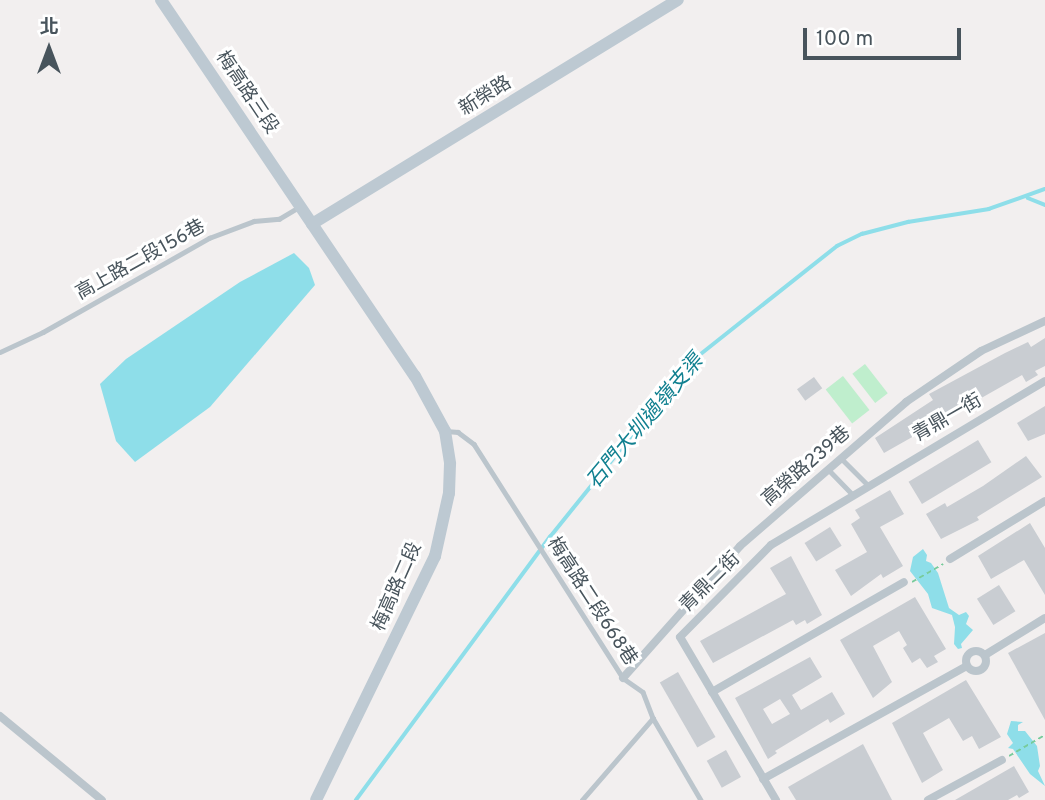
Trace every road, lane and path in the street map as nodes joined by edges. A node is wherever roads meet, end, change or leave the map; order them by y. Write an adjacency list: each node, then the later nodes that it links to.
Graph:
1 (161, 0): 3 (street, 梅高路三段)
2 (678, 0): 4 (street, 新榮路)
3 (300, 206): 4 (street, 梅高路二段); 6 (lane, 高上路二段156巷)
4 (312, 224): 8 (street, 梅高路二段)
5 (1045, 321): 9 (street, 高榮路239巷)
6 (0, 352)
7 (1045, 381): 11 (street, 青鼎一街)
8 (445, 431): 21 (lane, 梅高路二段668巷); 30 (street, 梅高路二段)
9 (842, 458): 10 (street, 高榮路239巷); 11 (lane)
10 (828, 470): 12 (lane); 21 (street, 高榮路239巷)
11 (868, 485): 12 (street, 青鼎一街)
12 (852, 494): 22 (street, 青鼎二街)
13 (1045, 500): 14 (street)
14 (950, 559)
15 (939, 567): 16 (path)
16 (915, 581)
17 (904, 582): 22 (street)
18 (1045, 618): 19 (street)
19 (985, 655): 20 (street); 20 (street)
20 (967, 666): 28 (street)
21 (623, 678): 24 (lane, 梅高路二段668巷)
22 (712, 692): 28 (street, 青鼎二街)
23 (0, 716): 29 (street)
24 (653, 718): 31 (lane); 32 (lane, 梅高路二段668巷)
25 (1045, 735): 26 (path)
26 (1013, 754)
27 (1002, 760): 34 (street)
28 (763, 779): 33 (street, 青鼎二街)
29 (102, 800)
30 (316, 800)
31 (582, 800)
32 (701, 800)
33 (776, 800)
34 (928, 800)

